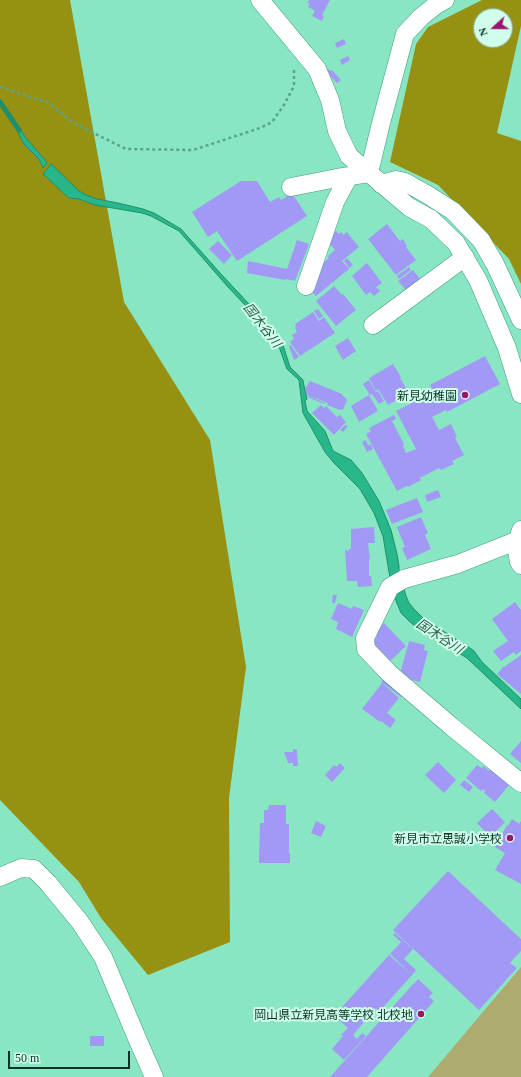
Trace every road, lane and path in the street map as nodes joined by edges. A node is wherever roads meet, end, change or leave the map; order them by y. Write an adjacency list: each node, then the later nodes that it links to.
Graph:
1 (260, 0): 6 (street)
2 (445, 0): 6 (street)
3 (291, 64): 4 (path)
4 (0, 86)
5 (349, 176): 6 (street); 7 (street); 9 (street)
6 (375, 179): 8 (street); 10 (street)
7 (291, 187)
8 (464, 257): 11 (street); 12 (street)
9 (306, 286)
10 (521, 320)
11 (373, 325)
12 (521, 394)
13 (519, 535): 14 (street); 15 (street)
14 (521, 565)
15 (521, 783)
16 (0, 877): 17 (street)
17 (154, 1077)

